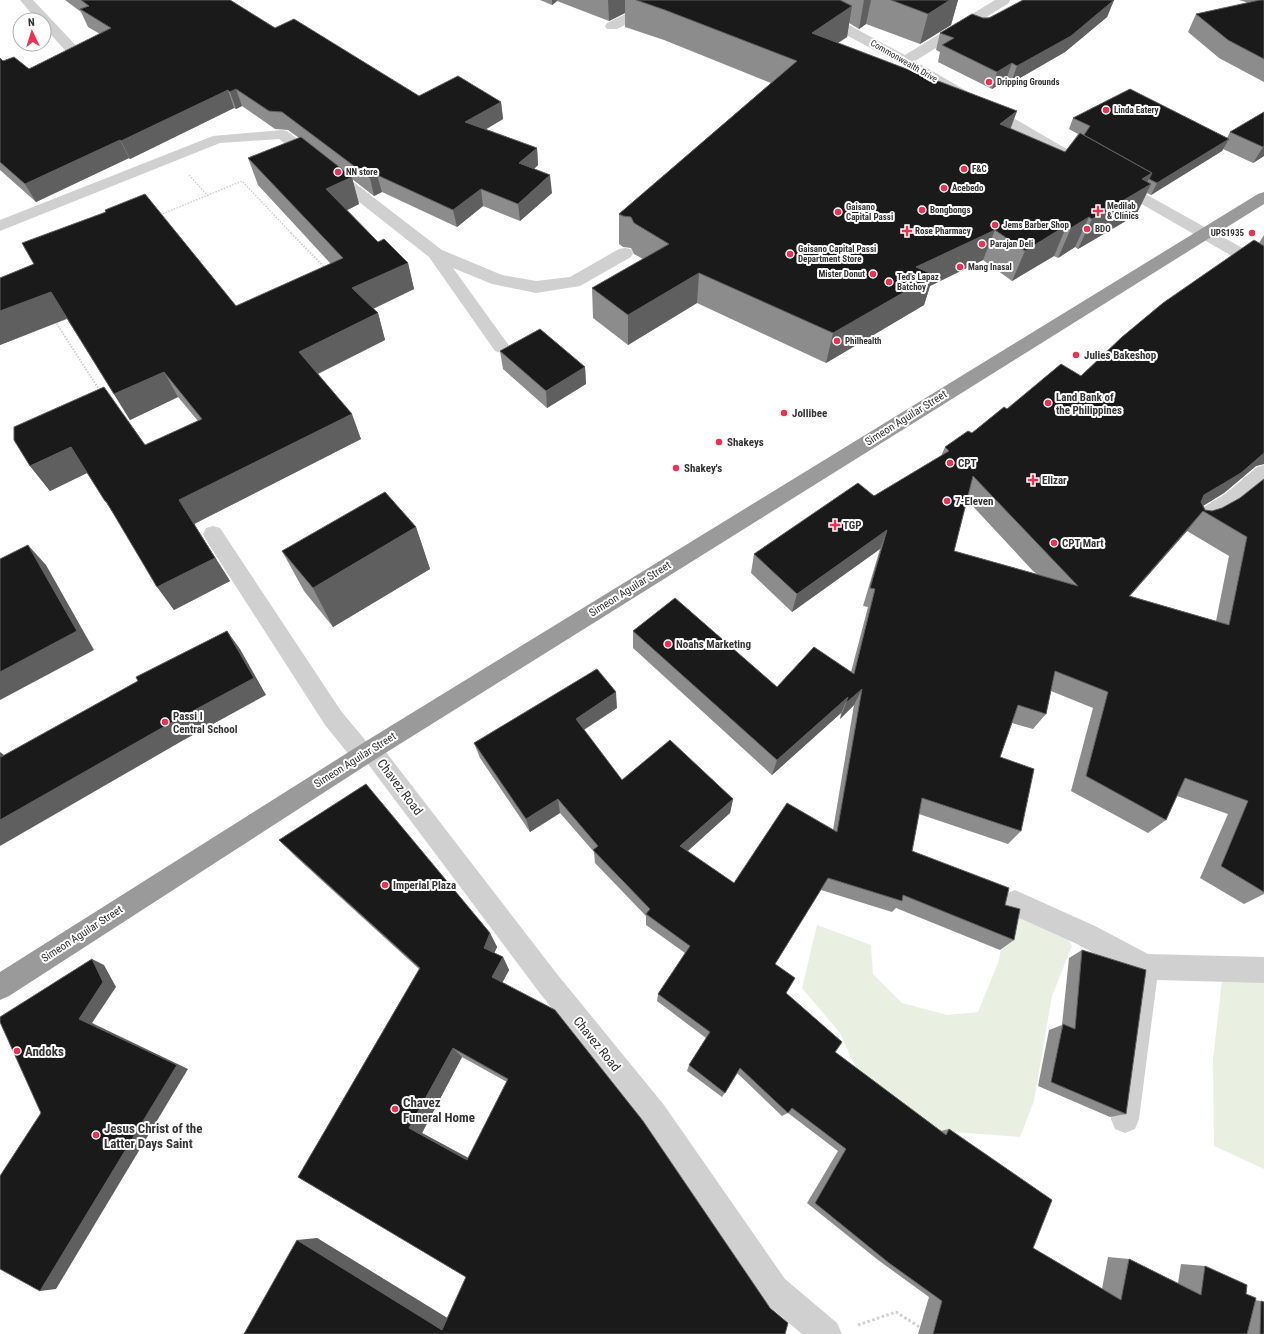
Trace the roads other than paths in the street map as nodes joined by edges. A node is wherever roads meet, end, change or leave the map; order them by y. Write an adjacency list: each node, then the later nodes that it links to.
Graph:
1 (26, 0): 6 (street)
2 (664, 0): 5 (street)
3 (792, 0): 7 (street, Commonwealth Drive)
4 (1004, 0): 7 (street)
5 (612, 26)
6 (78, 56)
7 (904, 61): 8 (street, Commonwealth Drive)
8 (1083, 165)
9 (1104, 176): 12 (street)
10 (1264, 197): 12 (highway, Simeon Aguilar Street)
11 (0, 226): 14 (street)
12 (1205, 233): 15 (street); 20 (highway, Simeon Aguilar Street)
13 (625, 253): 14 (street)
14 (436, 254): 16 (street)
15 (1264, 267)
16 (502, 347)
17 (1264, 472): 18 (street)
18 (1196, 522)
19 (213, 534): 20 (street, Chavez Road)
20 (367, 752): 24 (highway, Simeon Aguilar Street); 26 (street, Chavez Road)
21 (1015, 903): 22 (street)
22 (1146, 967): 23 (street); 25 (street)
23 (1264, 970)
24 (0, 987)
25 (1125, 1119)
26 (826, 1334)

